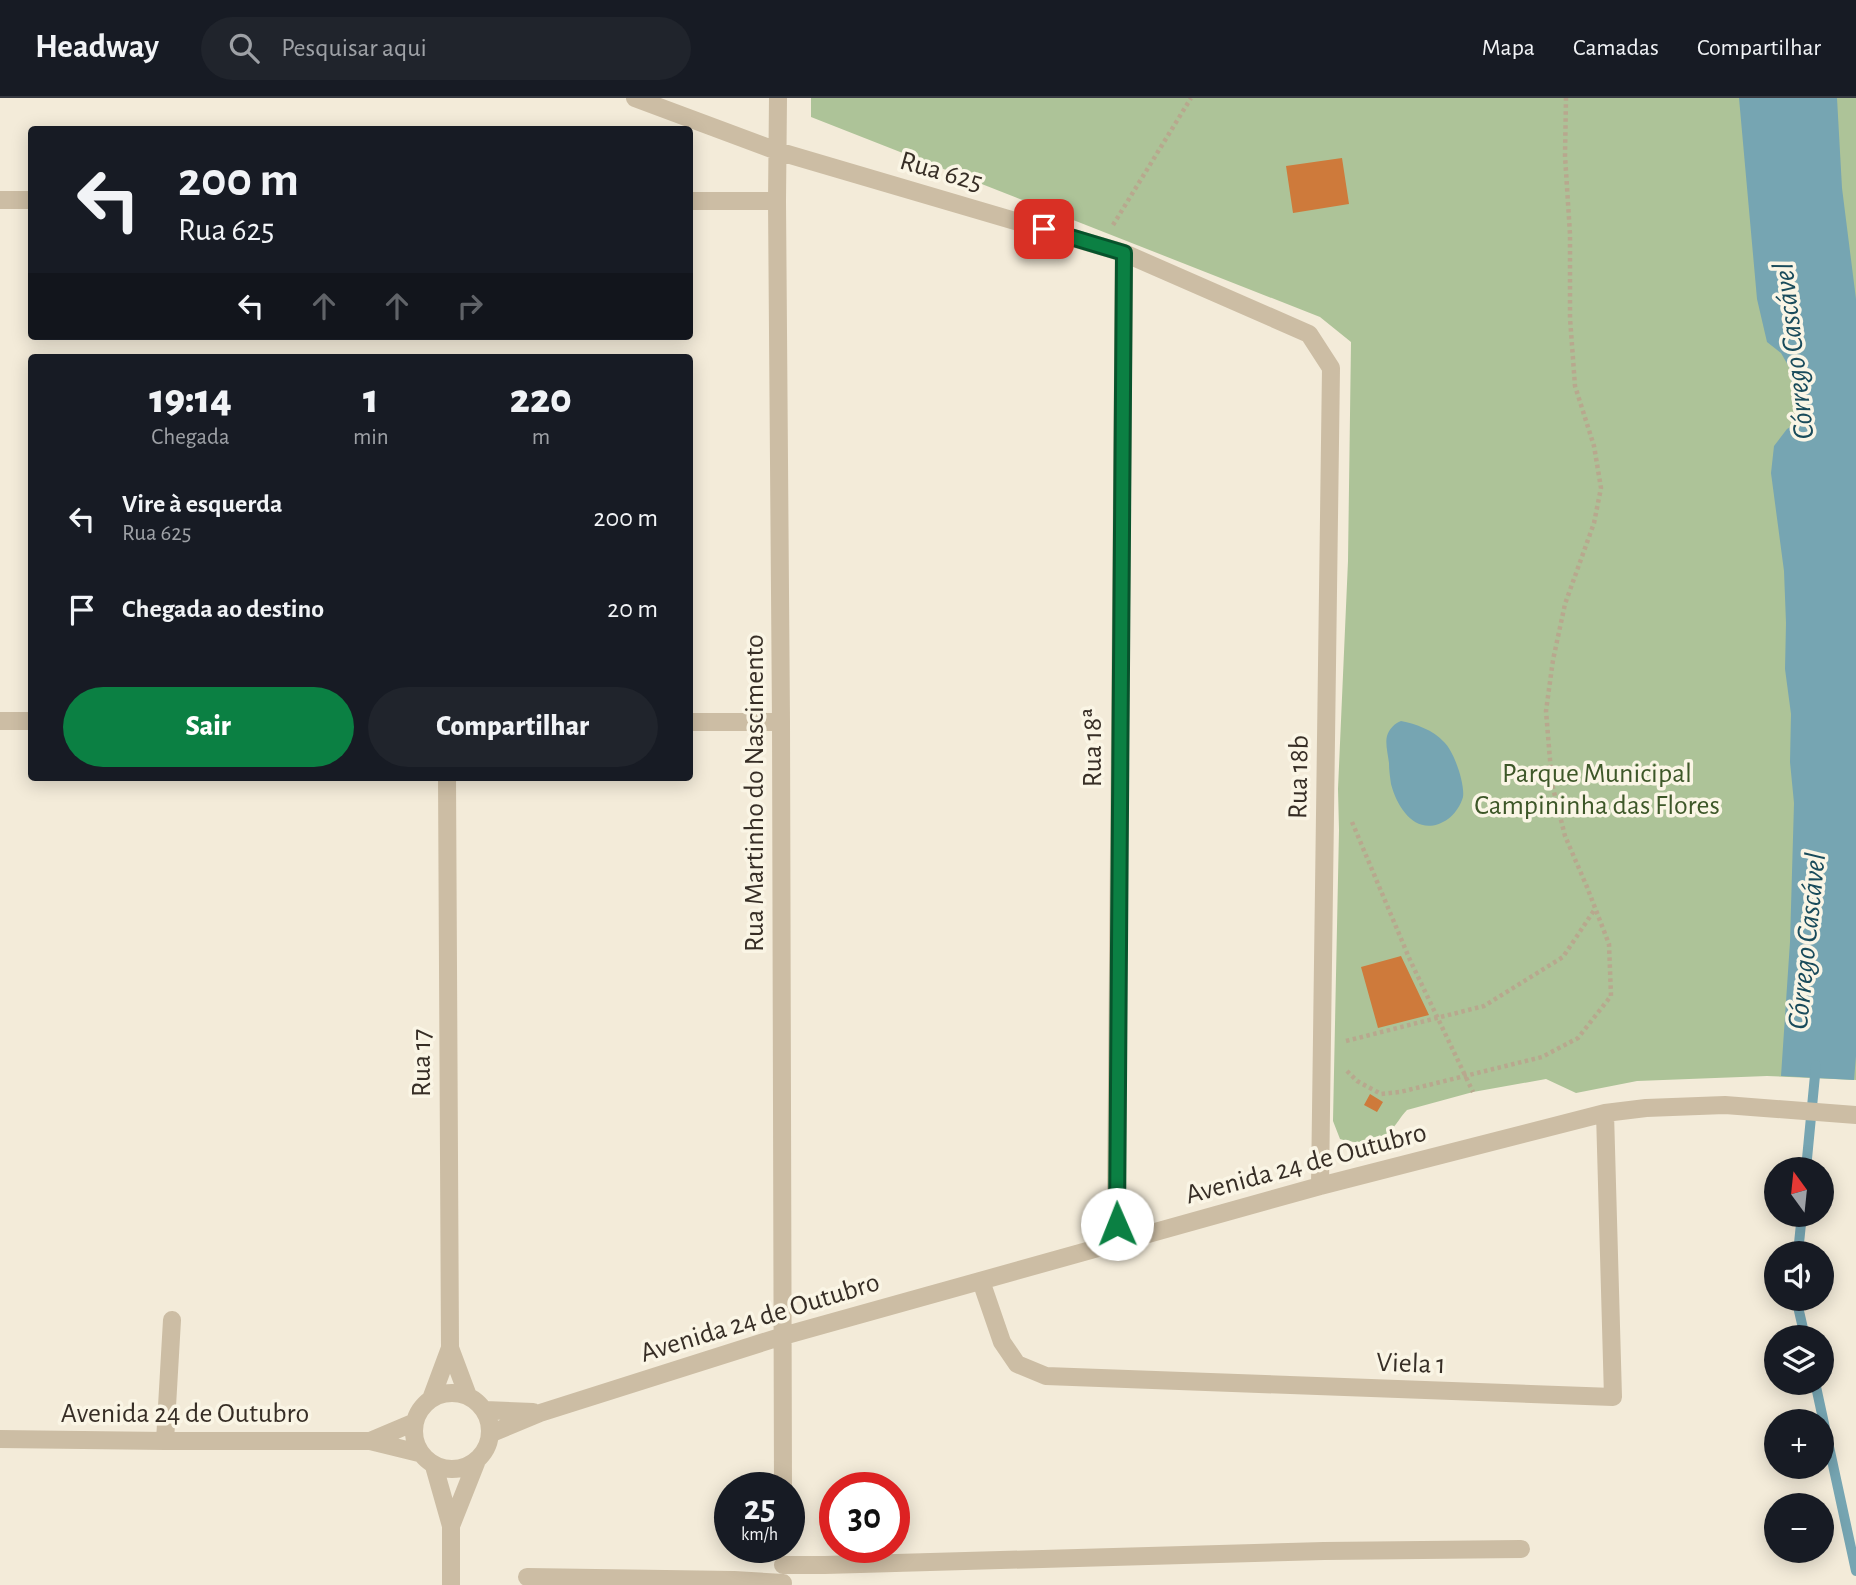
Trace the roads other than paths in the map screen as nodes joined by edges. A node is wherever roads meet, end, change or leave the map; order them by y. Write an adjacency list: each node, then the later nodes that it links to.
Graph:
1 (635, 98): 3 (street, Rua 625)
2 (778, 98): 3 (street, Rua Martinho do Nascimento)
3 (777, 151): 7 (street, Rua Martinho do Nascimento); 8 (street, Rua 625)
4 (0, 200): 5 (street)
5 (28, 200)
6 (693, 201): 7 (street)
7 (777, 201): 13 (street, Rua Martinho do Nascimento)
8 (1124, 253): 9 (street, Rua 625); 18 (street, Rua 18ª)
9 (1331, 368): 17 (street, Rua 18b)
10 (0, 721): 11 (street)
11 (28, 721)
12 (693, 722): 13 (street)
13 (781, 722): 21 (street, Rua Martinho do Nascimento)
14 (447, 781): 22 (street, Rua 17)
15 (1605, 1113): 16 (street, Avenida 24 de Outubro); 17 (street, Avenida 24 de Outubro); 19 (street, Viela 1)
16 (1856, 1115)
17 (1320, 1186): 18 (street, Avenida 24 de Outubro)
18 (1118, 1243): 19 (street, Avenida 24 de Outubro)
19 (981, 1281): 21 (street, Avenida 24 de Outubro)
20 (172, 1320): 30 (street)
21 (783, 1336): 26 (street, Avenida 24 de Outubro); 35 (street, Rua Martinho do Nascimento)
22 (450, 1348): 23 (street, Rua 17); 24 (street, Rua 17)
23 (468, 1396): 24 (street); 25 (street)
24 (431, 1399): 27 (street)
25 (485, 1409): 26 (street, Avenida 24 de Outubro); 28 (street)
26 (540, 1413): 28 (street, Avenida 24 de Outubro)
27 (415, 1422): 31 (street, Avenida 24 de Outubro); 32 (street)
28 (492, 1433): 33 (street)
29 (0, 1439): 30 (street, Avenida 24 de Outubro)
30 (165, 1441): 31 (street, Avenida 24 de Outubro)
31 (370, 1441): 32 (street, Avenida 24 de Outubro)
32 (419, 1453): 34 (street)
33 (476, 1463): 34 (street); 36 (street)
34 (434, 1466): 36 (street)
35 (783, 1472)
36 (451, 1526): 40 (street)
37 (1521, 1549): 38 (street)
38 (783, 1570): 39 (street)
39 (527, 1577)
40 (446, 1583)

